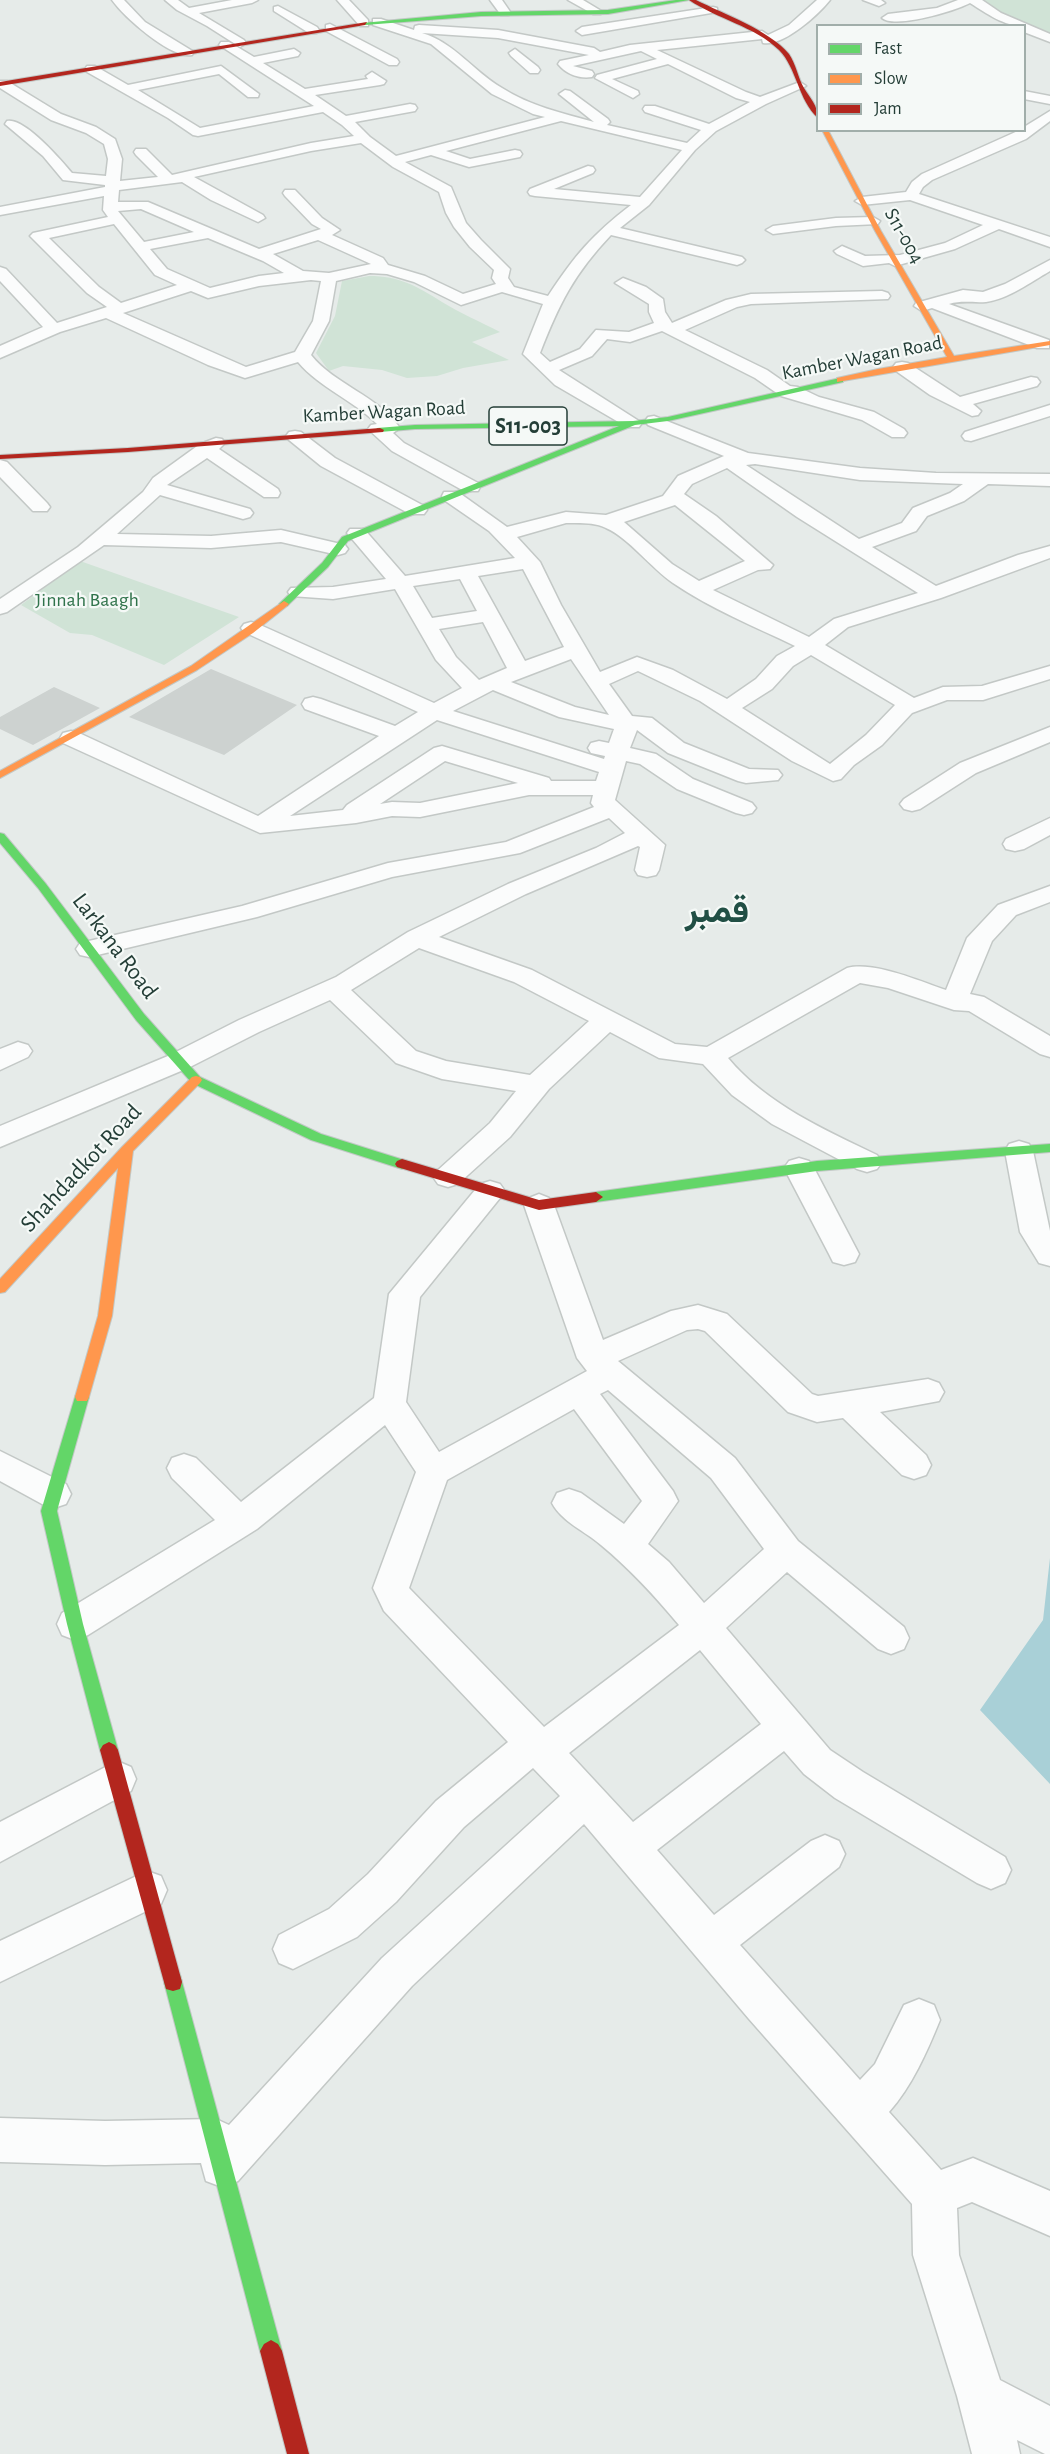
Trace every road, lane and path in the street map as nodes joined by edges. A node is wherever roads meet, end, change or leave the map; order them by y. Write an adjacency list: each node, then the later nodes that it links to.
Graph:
1 (118, 0): 33 (street)
2 (171, 0): 14 (street)
3 (252, 0): 10 (street)
4 (343, 0): 19 (street)
5 (574, 0): 15 (street)
6 (686, 0): 15 (street)
7 (824, 0): 26 (street)
8 (967, 0): 18 (street)
9 (974, 0): 16 (street)
10 (227, 2): 14 (street)
11 (707, 4): 24 (street); 26 (street)
12 (502, 7): 15 (street); 19 (street); 28 (street)
13 (278, 9): 23 (street)
14 (189, 12): 29 (street)
15 (597, 12)
16 (993, 12): 17 (street); 20 (street)
17 (974, 16)
18 (888, 18)
19 (370, 23): 21 (street); 25 (street)
20 (1016, 24)
21 (330, 28): 23 (street); 38 (street)
22 (1026, 29): 27 (street)
23 (313, 30): 29 (street)
24 (582, 31)
25 (411, 32): 28 (street); 59 (street)
26 (765, 38): 32 (street); 44 (street)
27 (1050, 38)
28 (527, 39): 31 (street)
29 (240, 43): 30 (street)
30 (225, 45): 33 (street); 37 (street)
31 (570, 47): 35 (street); 42 (street)
32 (644, 48): 35 (street); 36 (street)
33 (188, 52): 39 (street)
34 (294, 53): 37 (street)
35 (603, 54): 40 (street)
36 (669, 60): 49 (street); 52 (street)
37 (252, 61): 46 (street)
38 (393, 62)
39 (91, 69): 43 (street); 45 (street)
40 (588, 74)
41 (372, 76): 46 (street)
42 (527, 78)
43 (3, 80): 58 (street)
44 (805, 85): 52 (street); 56 (street)
45 (126, 88): 47 (street); 69 (street)
46 (305, 93): 53 (street)
47 (253, 94)
48 (565, 94): 61 (street)
49 (633, 94)
50 (1026, 94): 51 (street)
51 (1050, 100)
52 (761, 101): 63 (street)
53 (325, 108): 60 (street); 69 (street)
54 (410, 108): 60 (street)
55 (650, 109): 63 (street)
56 (816, 111)
57 (1050, 115): 66 (street)
58 (55, 116): 62 (street); 79 (street)
59 (557, 118): 61 (street); 71 (street)
60 (345, 120): 67 (street)
61 (591, 124): 65 (street); 70 (street)
62 (6, 125): 79 (street)
63 (711, 128): 70 (street)
64 (826, 132): 83 (street, S11-004)
65 (560, 133)
66 (1021, 136): 68 (street); 82 (street)
67 (363, 139): 74 (street); 75 (street)
68 (1042, 140)
69 (204, 142): 75 (street)
70 (690, 148): 84 (street)
71 (431, 151): 73 (street); 74 (street)
72 (141, 152): 78 (street)
73 (515, 154)
74 (394, 161): 108 (street)
75 (222, 168): 77 (street)
76 (588, 170): 84 (street)
77 (184, 177): 78 (street); 88 (street)
78 (169, 180): 79 (street)
79 (111, 185): 85 (street); 87 (street)
80 (290, 193): 94 (street)
81 (8, 195): 85 (street)
82 (911, 196): 83 (street); 90 (street)
83 (862, 201): 89 (street, S11-004)
84 (644, 202): 91 (street)
85 (25, 206): 86 (street)
86 (0, 211)
87 (114, 213): 93 (street); 96 (street); 112 (street)
88 (258, 218)
89 (873, 221): 92 (street); 99 (street, S11-004)
90 (998, 224): 95 (street); 99 (street)
91 (608, 230): 100 (street); 110 (street)
92 (773, 230)
93 (212, 233): 96 (street); 98 (street)
94 (319, 235): 98 (street); 102 (street)
95 (1050, 242)
96 (139, 247): 107 (street)
97 (842, 251): 99 (street)
98 (258, 254): 104 (street)
99 (894, 259): 111 (street, S11-004)
100 (737, 260)
101 (1050, 265): 111 (street)
102 (384, 270): 105 (street); 108 (street)
103 (0, 272): 114 (street)
104 (300, 276): 105 (street); 107 (street)
105 (329, 278): 118 (street)
106 (623, 283): 113 (street)
107 (191, 286): 112 (street)
108 (506, 286): 110 (street)
109 (882, 296): 113 (street)
110 (553, 302): 121 (street)
111 (927, 305): 115 (street); 119 (street, S11-004)
112 (115, 311): 114 (street); 118 (street)
113 (668, 327): 121 (street); 123 (street)
114 (54, 329): 117 (street)
115 (1046, 344): 116 (street, Kamber Wagan Road / S11-003)
116 (1022, 348): 119 (street, Kamber Wagan Road / S11-003); 122 (street)
117 (0, 353)
118 (302, 355): 128 (street)
119 (952, 359): 120 (street, Kamber Wagan Road / S11-003)
120 (902, 367): 122 (street); 123 (street, Kamber Wagan Road / S11-003)
121 (547, 369): 127 (street)
122 (1031, 382): 124 (street)
123 (790, 392): 126 (street, Kamber Wagan Road / S11-003); 136 (street)
124 (1050, 403)
125 (1050, 410): 130 (street)
126 (654, 421): 127 (street, Kamber Wagan Road / S11-003); 133 (street)
127 (633, 423): 128 (street, Kamber Wagan Road / S11-003); 139 (street)
128 (384, 429): 129 (street, Kamber Wagan Road / S11-003); 139 (street)
129 (295, 436): 131 (street, Kamber Wagan Road / S11-003); 146 (street)
130 (971, 436)
131 (211, 446): 132 (street, Kamber Wagan Road / S11-003); 140 (street); 141 (street)
132 (0, 457)
133 (737, 460): 135 (street); 143 (street); 144 (street)
134 (0, 466): 145 (street)
135 (849, 472): 136 (street); 144 (street)
136 (884, 476): 137 (street)
137 (984, 478): 138 (street); 152 (street)
138 (1050, 480)
139 (471, 487): 142 (street)
140 (156, 488): 147 (street); 151 (street)
141 (271, 493)
142 (451, 496): 146 (street); 150 (street)
143 (674, 496): 148 (street); 158 (street)
144 (786, 502): 152 (street)
145 (40, 507)
146 (417, 510): 149 (street)
147 (243, 513)
148 (608, 521): 150 (street); 158 (street)
149 (357, 533): 153 (street); 157 (street)
150 (504, 535): 155 (street)
151 (100, 539): 153 (street); 161 (street)
152 (857, 546): 160 (street)
153 (338, 549): 159 (street)
154 (1050, 552): 160 (street)
155 (530, 562): 156 (street); 166 (street)
156 (466, 572): 157 (street); 162 (street)
157 (401, 583): 159 (street); 163 (street)
158 (699, 589): 165 (street)
159 (298, 592): 164 (street)
160 (934, 594): 165 (street)
161 (0, 608)
162 (489, 615): 163 (street); 167 (street)
163 (426, 625): 170 (street)
164 (251, 628): 174 (street); 178 (street)
165 (811, 646): 172 (street); 173 (street)
166 (577, 650): 167 (street); 169 (street)
167 (519, 670): 170 (street)
168 (1050, 672): 172 (street)
169 (597, 682): 173 (street); 175 (street)
170 (485, 686): 174 (street); 175 (street)
171 (313, 704): 177 (street)
172 (908, 704): 173 (street)
173 (726, 709)
174 (438, 711): 177 (street); 180 (street)
175 (627, 724): 179 (street); 185 (street)
176 (1050, 734): 187 (street)
177 (397, 735): 191 (street)
178 (71, 738): 182 (street); 191 (street)
179 (676, 748): 181 (street); 183 (street)
180 (554, 750): 184 (street); 185 (street)
181 (648, 759): 185 (street); 188 (street)
182 (0, 775)
183 (770, 775)
184 (523, 778): 186 (street); 189 (street)
185 (612, 779): 186 (street); 193 (street); 198 (street)
186 (555, 788): 189 (street)
187 (912, 804)
188 (744, 808)
189 (345, 817): 191 (street)
190 (1050, 825): 194 (street)
191 (260, 826)
192 (0, 836): 198 (street, Larkana Road)
193 (639, 836): 195 (street); 197 (street)
194 (1015, 844)
195 (647, 870)
196 (1050, 893): 200 (street)
197 (417, 938): 199 (street); 201 (street)
198 (89, 949): 204 (street, Larkana Road)
199 (333, 988): 204 (street); 205 (street)
200 (954, 1002): 202 (street); 203 (street)
201 (607, 1020): 203 (street); 205 (street)
202 (1050, 1048)
203 (711, 1056): 210 (street)
204 (187, 1071): 206 (street); 208 (street, Shahdadkot Road); 212 (street)
205 (537, 1085): 212 (street)
206 (0, 1137)
207 (1050, 1148): 209 (street)
208 (127, 1150): 217 (street, Shahdadkot Road); 227 (street)
209 (1019, 1151): 210 (street); 216 (street)
210 (867, 1162): 211 (street)
211 (799, 1168): 214 (street); 215 (street)
212 (448, 1177): 213 (street)
213 (490, 1191): 214 (street); 221 (street)
214 (539, 1205): 218 (street)
215 (843, 1254)
216 (1050, 1255)
217 (0, 1288)
218 (602, 1366): 219 (street); 222 (street); 231 (street)
219 (579, 1391): 226 (street); 230 (street)
220 (928, 1392): 222 (street)
221 (388, 1404): 226 (street); 229 (street)
222 (850, 1404): 223 (street)
223 (914, 1464)
224 (0, 1466): 227 (street)
225 (184, 1468): 229 (street)
226 (433, 1472): 236 (street)
227 (54, 1494): 232 (street)
228 (569, 1503): 230 (street)
229 (239, 1522): 232 (street)
230 (627, 1546): 233 (street)
231 (786, 1551): 233 (street); 234 (street)
232 (75, 1624): 237 (street)
233 (703, 1627): 235 (street); 236 (street)
234 (891, 1638)
235 (787, 1726): 240 (street); 242 (street)
236 (539, 1747): 238 (street); 245 (street)
237 (117, 1779): 239 (street); 243 (street)
238 (586, 1797): 240 (street); 250 (street)
239 (0, 1843)
240 (630, 1848): 244 (street)
241 (825, 1854): 244 (street)
242 (991, 1870)
243 (147, 1890): 246 (street); 250 (street)
244 (711, 1942): 248 (street)
245 (293, 1949)
246 (0, 1962)
247 (919, 2020): 248 (street)
248 (860, 2113): 251 (street)
249 (0, 2140): 250 (street)
250 (219, 2153): 255 (street)
251 (934, 2195): 252 (street); 253 (street)
252 (1050, 2214)
253 (981, 2396): 254 (street); 256 (street)
254 (1050, 2432)
255 (298, 2454)
256 (996, 2454)

